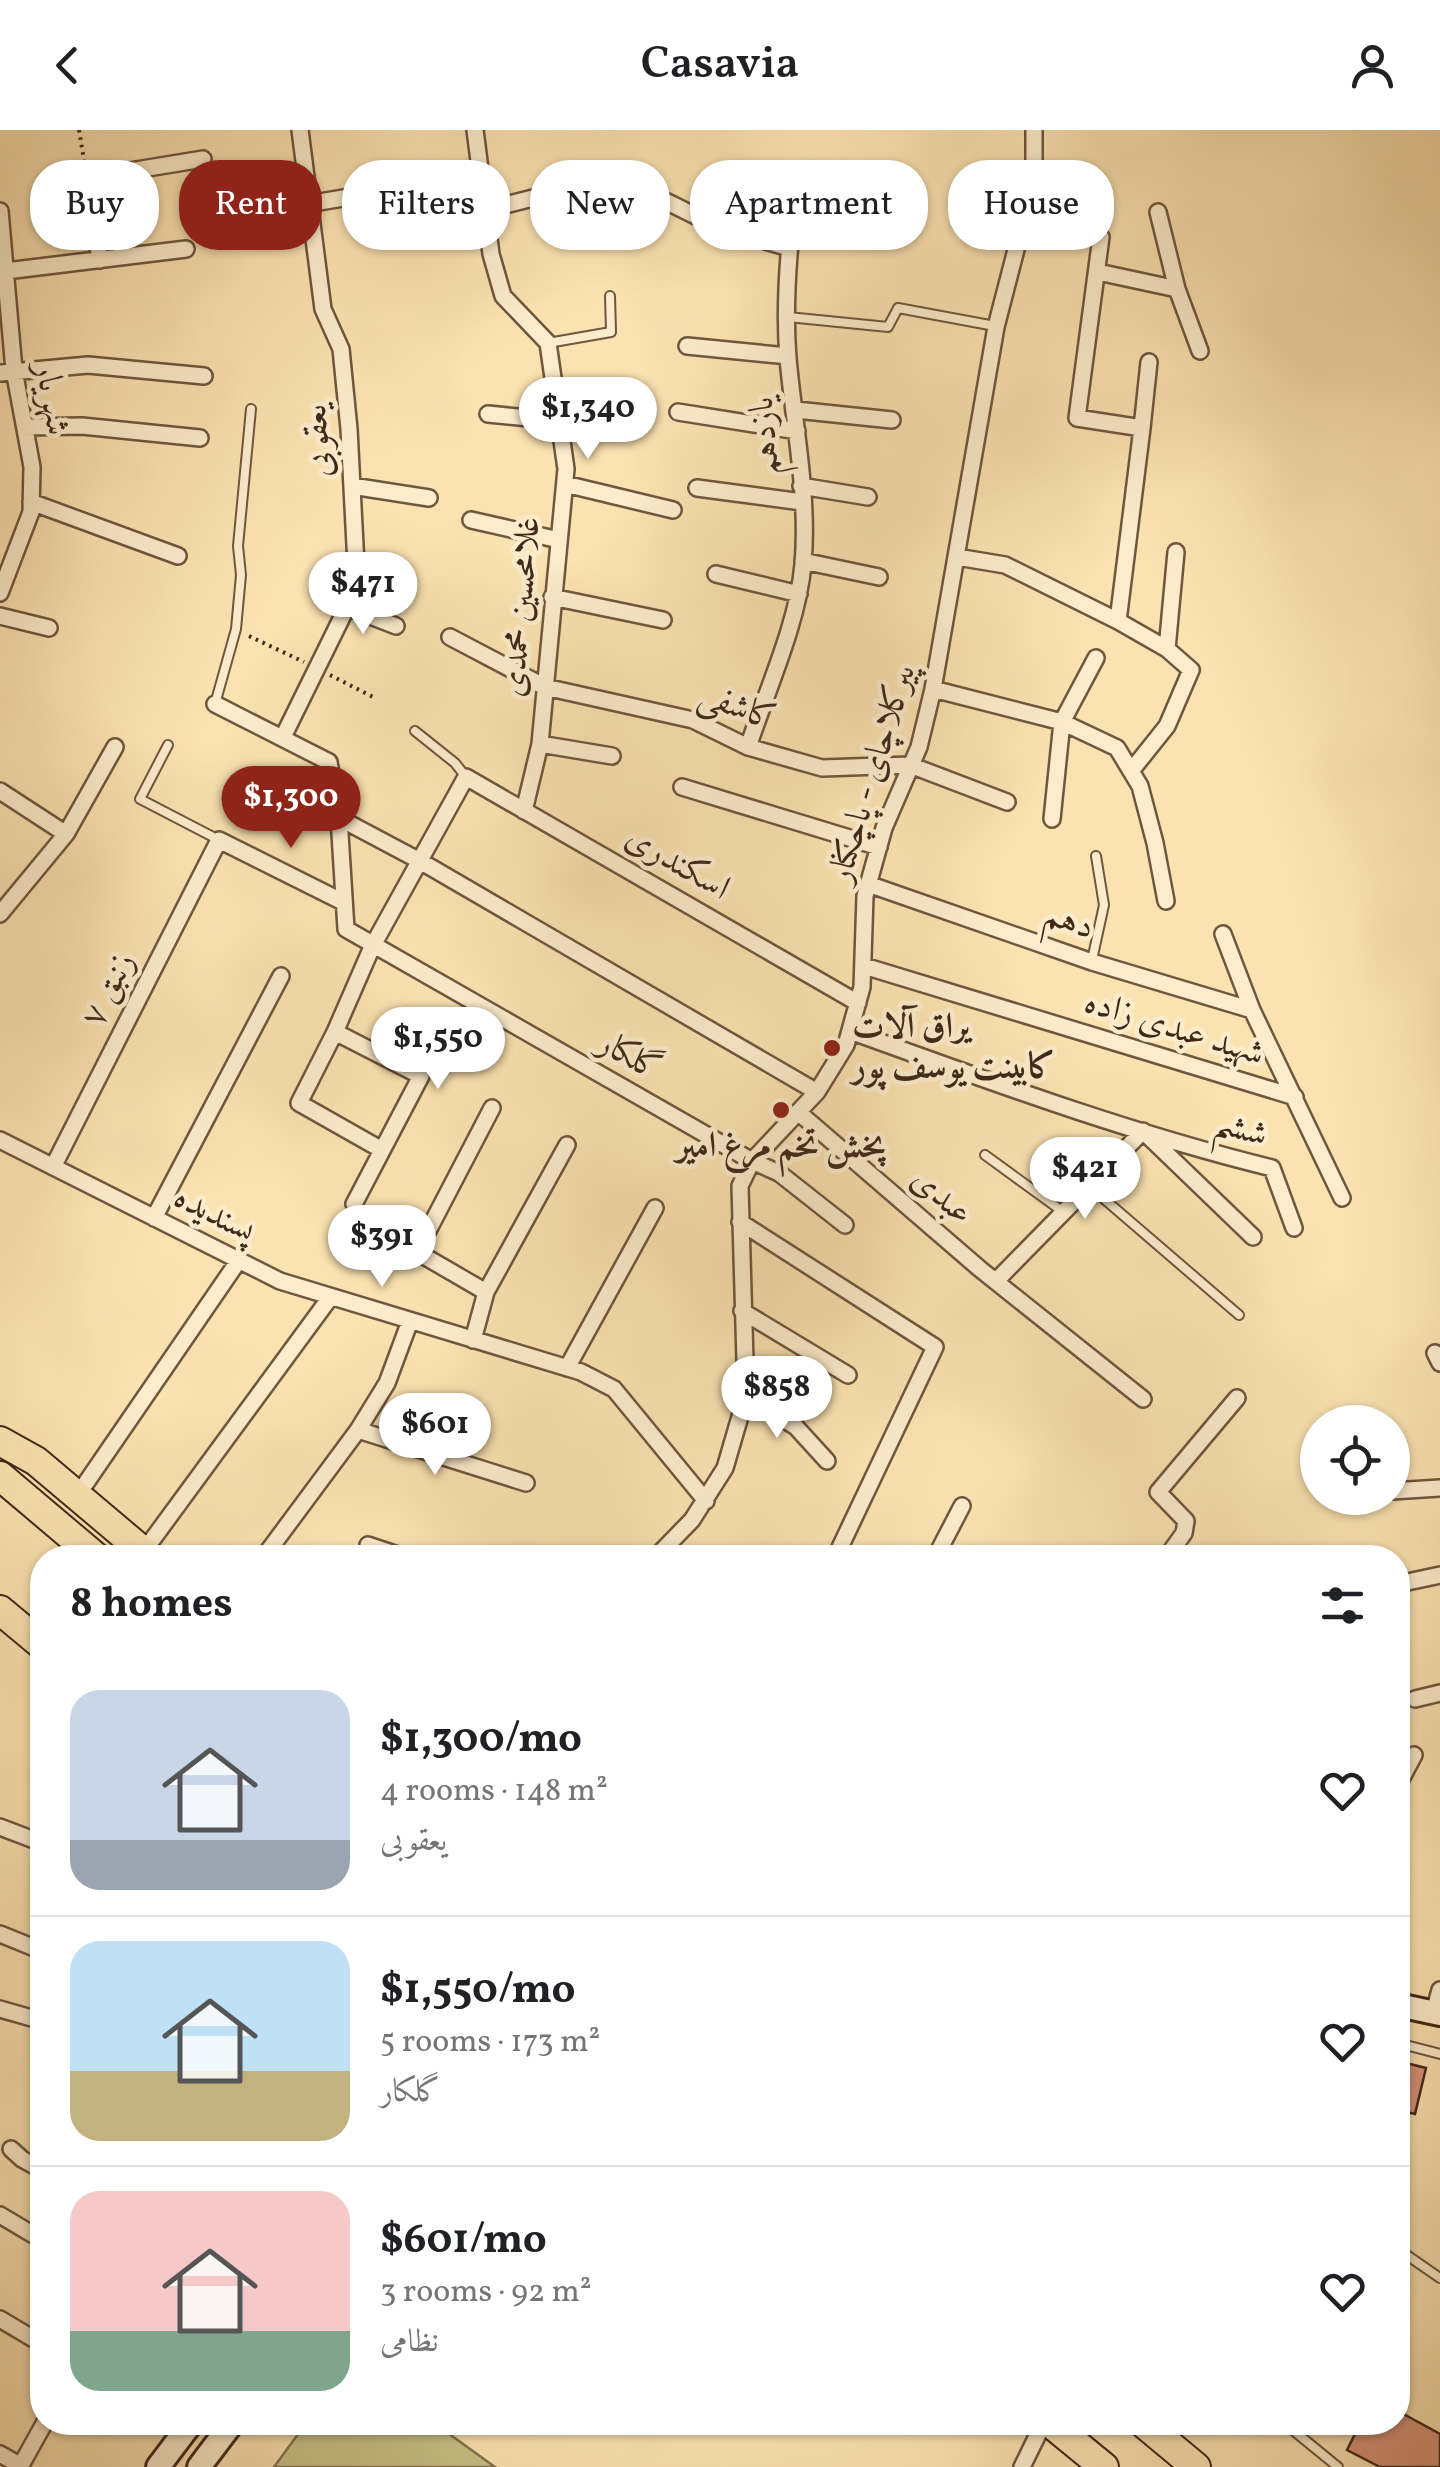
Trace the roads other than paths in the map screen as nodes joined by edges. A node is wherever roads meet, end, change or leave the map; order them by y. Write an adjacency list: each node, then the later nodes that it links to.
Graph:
1 (300, 130): 5 (street, یعقوبی)
2 (475, 130): 6 (street)
3 (1034, 130): 7 (street, پیرکلاچای - پاچکنار)
4 (202, 158): 19 (street)
5 (303, 160)
6 (479, 160)
7 (1034, 160)
8 (510, 204): 11 (street)
9 (0, 211): 12 (street, شهریار)
10 (1158, 212): 22 (street)
11 (690, 214)
12 (1, 237): 20 (street, شهریار)
13 (179, 249): 19 (street)
14 (314, 250): 45 (street, یعقوبی)
15 (490, 250): 27 (street)
16 (789, 250): 24 (street, یازدهم)
17 (1016, 250): 26 (street, پیرکلاچای - پاچکنار)
18 (1100, 250): 21 (street)
19 (100, 260): 20 (street)
20 (6, 270): 25 (street, شهریار)
21 (1098, 272): 22 (street); 41 (street)
22 (1177, 289): 29 (street)
23 (610, 296): 27 (lane)
24 (788, 317): 26 (lane); 30 (street, یازدهم)
25 (4, 319): 32 (street, شهریار)
26 (996, 326): 56 (street, پیرکلاچای - پاچکنار)
27 (548, 343): 39 (street, غلامحسین محمدی)
28 (687, 346): 30 (street)
29 (1200, 351)
30 (788, 356): 35 (street, یازدهم)
31 (1149, 362): 41 (street)
32 (7, 371): 33 (street); 40 (street, شهریار)
33 (204, 376)
34 (252, 409): 75 (lane)
35 (796, 410): 38 (street); 42 (street, یازدهم)
36 (678, 412): 42 (street)
37 (488, 414): 39 (street)
38 (892, 420)
39 (559, 421): 44 (street, غلامحسین محمدی)
40 (24, 427): 43 (street); 50 (street, شهریار)
41 (1142, 428): 67 (street)
42 (797, 431): 47 (street, یازدهم)
43 (200, 438)
44 (564, 484): 51 (street); 53 (street, غلامحسین محمدی)
45 (352, 486): 49 (street); 64 (street, یعقوبی)
46 (697, 488): 47 (street)
47 (802, 494): 48 (street); 58 (street, یازدهم)
48 (868, 496)
49 (429, 498)
50 (31, 502): 55 (street); 57 (street, شهریار)
51 (673, 510)
52 (471, 520): 53 (street)
53 (558, 540): 63 (street, غلامحسین محمدی)
54 (1176, 552): 71 (street)
55 (178, 556)
56 (957, 556): 67 (street); 74 (street, پیرکلاچای - پاچکنار)
57 (6, 559): 61 (street, شهریار)
58 (803, 561): 60 (street); 62 (street, یازدهم)
59 (716, 574): 62 (street)
60 (879, 577)
61 (0, 594)
62 (799, 594): 82 (street, یازدهم)
63 (552, 597): 66 (street); 73 (street, غلامحسین محمدی)
64 (347, 607): 68 (street); 78 (street, یعقوبی)
65 (0, 616): 69 (street)
66 (663, 620)
67 (1118, 620): 71 (street)
68 (396, 626)
69 (49, 628)
70 (450, 637): 73 (street, کاشفی)
71 (1166, 649): 85 (street)
72 (1096, 658): 76 (street)
73 (544, 687): 79 (street, غلامحسین محمدی); 82 (street, کاشفی)
74 (933, 689): 76 (street); 84 (street, پیرکلاچای - پاچکنار)
75 (215, 704): 78 (street)
76 (1062, 722): 85 (street); 92 (street)
77 (415, 732): 86 (lane)
78 (283, 737): 91 (street)
79 (540, 744): 83 (street); 90 (street, غلامحسین محمدی)
80 (168, 745): 94 (lane)
81 (114, 747): 93 (street)
82 (748, 747): 84 (street, کاشفی)
83 (612, 756)
84 (910, 766): 89 (street); 95 (street, پیرکلاچای - پاچکنار)
85 (1131, 771): 99 (street)
86 (466, 778): 90 (street, اسکندری); 97 (street)
87 (682, 788): 95 (street)
88 (0, 791): 93 (street)
89 (1007, 802)
90 (524, 811): 107 (street, اسکندری)
91 (339, 818): 97 (street); 100 (street)
92 (1052, 819)
93 (66, 834): 101 (street)
94 (219, 840): 100 (street); 121 (street, زنبق ۷)
95 (878, 847): 98 (street, پیرکلاچای - پاچکنار)
96 (1096, 856): 104 (lane)
97 (420, 861): 103 (street); 111 (street)
98 (868, 884): 104 (street, دهم); 105 (street, پیرکلاچای - پاچکنار)
99 (1166, 901)
100 (342, 902): 103 (street)
101 (0, 914)
102 (1223, 934): 108 (street)
103 (372, 947): 110 (street); 120 (street, گلکار)
104 (1092, 962): 108 (street, دهم)
105 (864, 966): 107 (street, پیرکلاچای - پاچکنار); 112 (street, شهید عبدی زاده)
106 (281, 976): 127 (street)
107 (858, 1004): 109 (street, پیرکلاچای - پاچکنار)
108 (1252, 1010): 112 (street)
109 (850, 1031): 111 (street, پیرکلاچای - پاچکنار); 115 (street, ششم)
110 (335, 1032): 118 (street); 118 (street)
111 (817, 1092): 114 (street, پیرکلاچای - پاچکنار)
112 (1295, 1097): 123 (street)
113 (492, 1108): 134 (street)
114 (798, 1112): 120 (street, پیرکلاچای - پاچکنار); 133 (street, عبدی)
115 (1143, 1131): 122 (street); 130 (street, ششم); 131 (street)
116 (0, 1140): 121 (street, پسندیده)
117 (567, 1145): 134 (street)
118 (382, 1150): 124 (street)
119 (984, 1156): 126 (lane)
120 (752, 1161): 128 (street, پیرکلاچای - پاچکنار); 129 (street, گلکار)
121 (53, 1167): 127 (street, پسندیده)
122 (1089, 1186): 126 (street); 137 (lane)
123 (1342, 1198)
124 (354, 1204)
125 (655, 1208): 140 (street)
126 (1063, 1212): 133 (street)
127 (154, 1218): 132 (street, پسندیده)
128 (740, 1222): 136 (street, پیرکلاچای - پاچکنار); 162 (street)
129 (845, 1226)
130 (1294, 1228)
131 (1253, 1237)
132 (240, 1260): 135 (street, پسندیده); 154 (street)
133 (996, 1282): 144 (street, عبدی)
134 (486, 1292): 139 (street)
135 (330, 1299): 138 (street, پسندیده); 159 (street)
136 (742, 1311): 141 (street); 142 (street, پیرکلاچای - پاچکنار)
137 (1239, 1315)
138 (410, 1320): 139 (street, پسندیده); 145 (street)
139 (473, 1340): 140 (street, پسندیده)
140 (567, 1368): 155 (street, پسندیده)
141 (848, 1375)
142 (746, 1396): 149 (street); 155 (street, پیرکلاچای - پاچکنار)
143 (1237, 1398): 164 (street)
144 (1143, 1399)
145 (358, 1430): 151 (street); 160 (street)
146 (0, 1431): 148 (main road)
147 (0, 1441): 148 (highway)
148 (36, 1461): 154 (highway)
149 (827, 1461)
150 (0, 1476): 157 (highway)
151 (526, 1483)
152 (1440, 1488): 153 (street)
153 (1410, 1490)
154 (77, 1496): 158 (highway)
155 (706, 1501): 161 (street, پیرکلاچای - پاچکنار)
156 (962, 1506): 163 (street)
157 (82, 1545)
158 (136, 1545)
159 (153, 1545)
160 (273, 1545)
161 (668, 1545)
162 (841, 1545)
163 (942, 1545)
164 (1175, 1545)
165 (1440, 1575): 166 (street)
166 (1410, 1581)
167 (0, 1610): 168 (highway)
168 (30, 1636)
169 (1440, 1693): 170 (street)
170 (1416, 1699)
171 (1414, 1756): 172 (street)
172 (1410, 1763)
173 (0, 1827): 174 (street)
174 (30, 1838)
175 (0, 1934): 176 (street)
176 (30, 1946)
177 (1410, 2004): 178 (main road)
178 (1438, 2005)
179 (0, 2010): 180 (street)
180 (30, 2018)
181 (1410, 2046): 182 (lane)
182 (1440, 2054)
183 (11, 2149): 184 (street)
184 (30, 2164)
185 (0, 2215): 186 (street)
186 (30, 2233)
187 (1410, 2257): 188 (lane)
188 (1440, 2278)
189 (0, 2319): 190 (street)
190 (30, 2337)
191 (38, 2435): 201 (street)
192 (182, 2435): 202 (main road)
193 (223, 2435): 203 (main road)
194 (1040, 2435): 204 (street)
195 (1063, 2435): 205 (highway)
196 (1157, 2435): 200 (highway)
197 (1166, 2435): 200 (highway)
198 (1299, 2435): 206 (lane)
199 (0, 2454): 201 (street)
200 (1192, 2464)
201 (20, 2466)
202 (158, 2467)
203 (198, 2467)
204 (1022, 2467)
205 (1104, 2467)
206 (1338, 2467)

